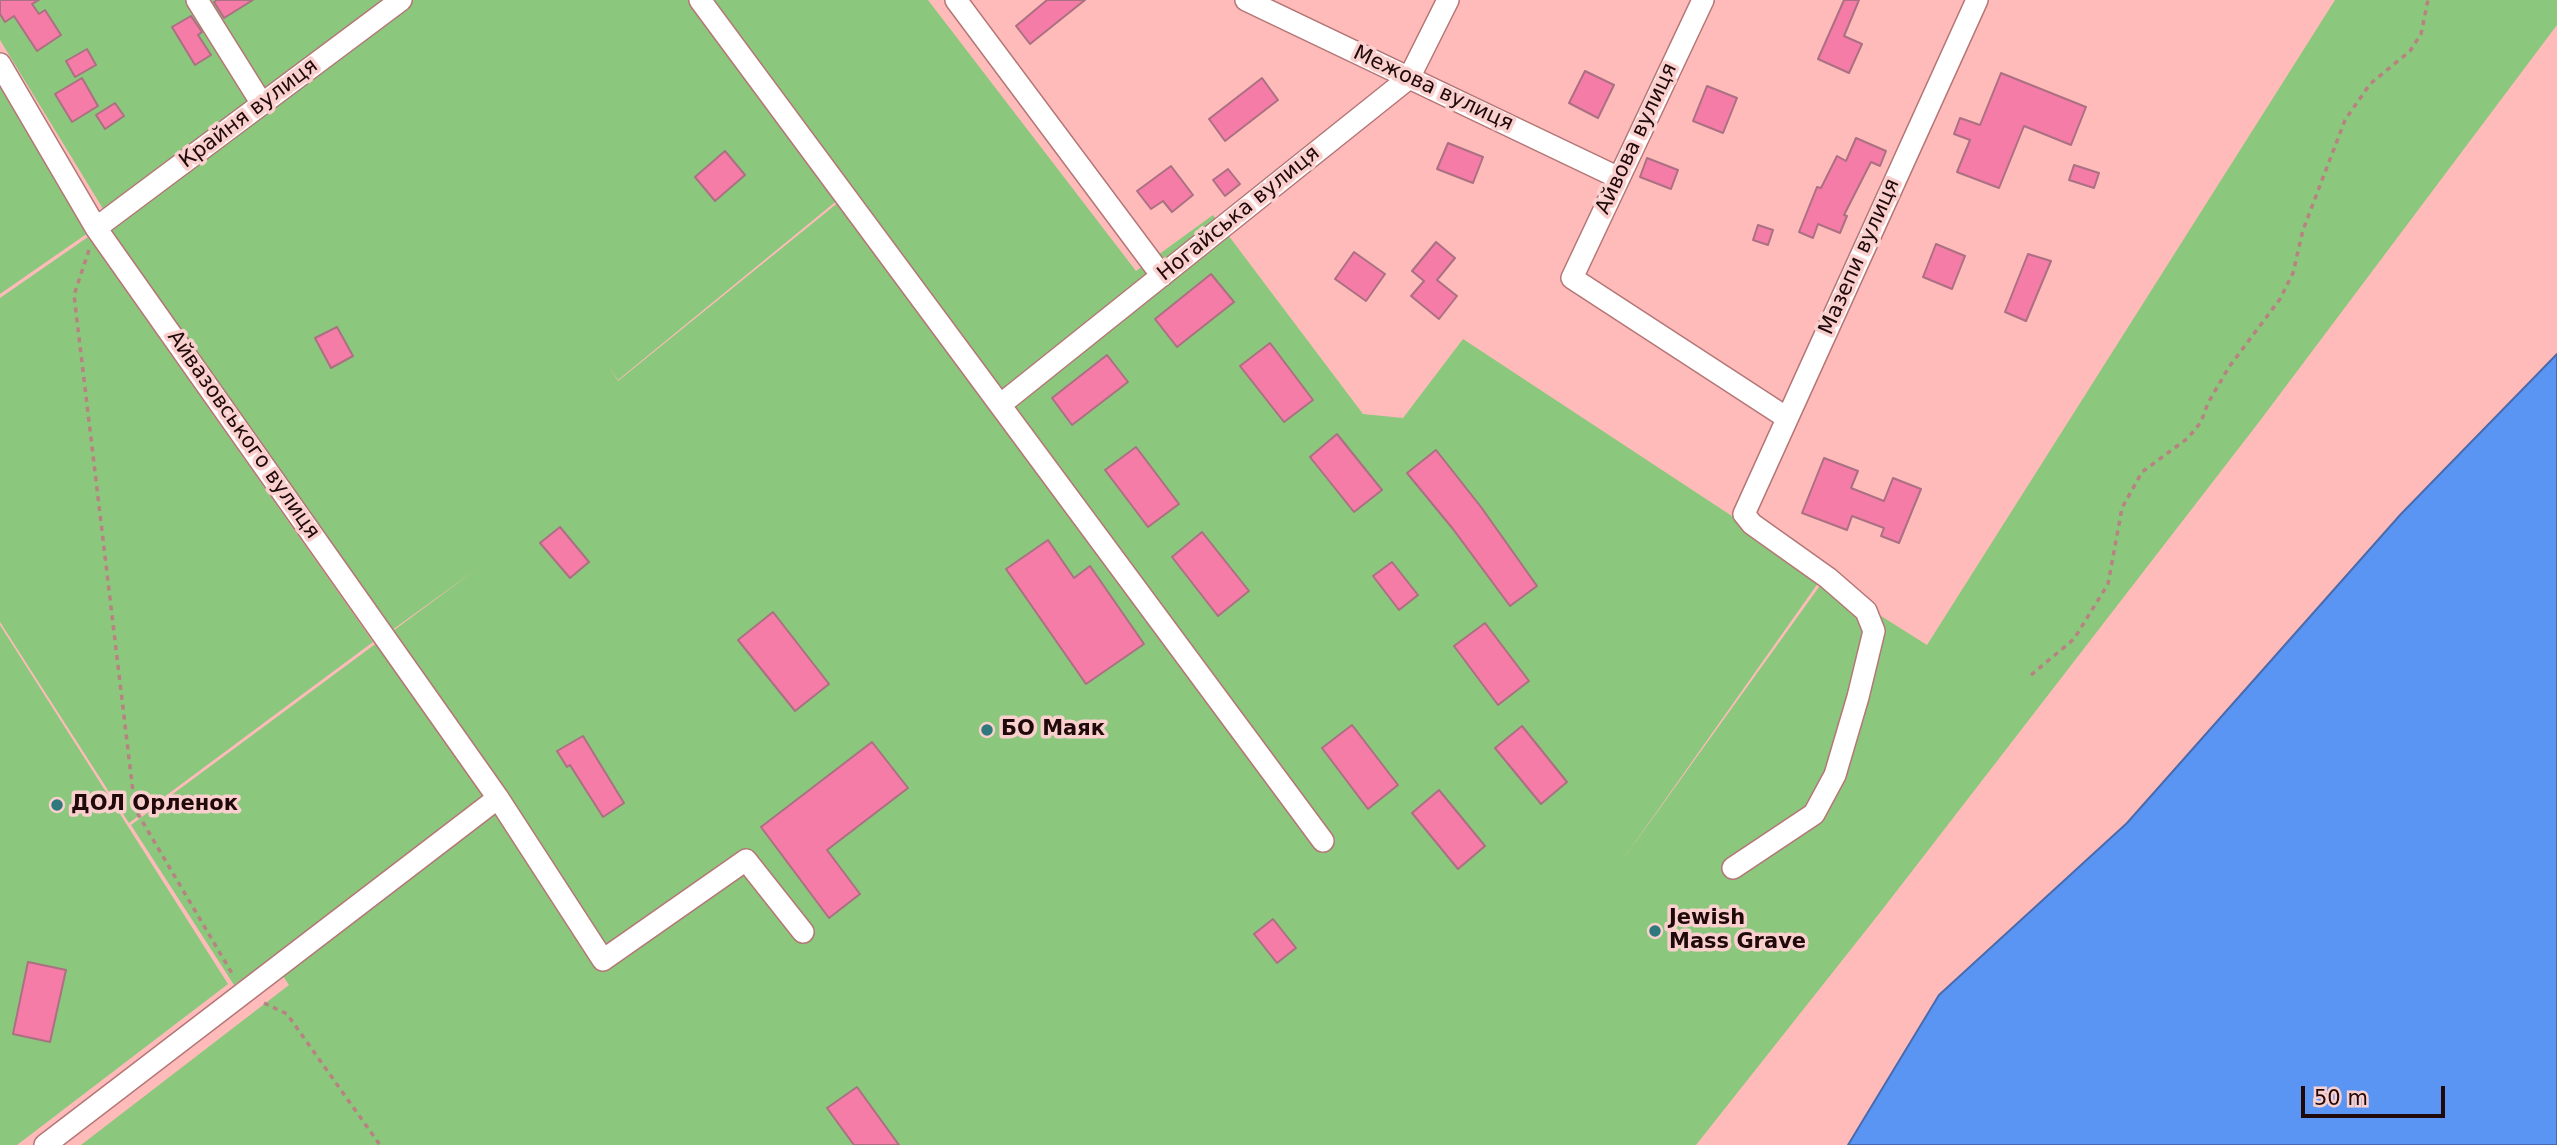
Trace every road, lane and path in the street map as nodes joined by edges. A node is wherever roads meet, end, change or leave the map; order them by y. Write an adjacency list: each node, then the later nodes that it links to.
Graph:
1 (197, 0): 12 (street)
2 (700, 0): 16 (street)
3 (956, 0): 15 (street)
4 (1246, 0): 11 (street, Межова вулиця)
5 (1448, 0): 11 (street, Ногайська вулиця)
6 (1703, 0): 13 (street, Айвова вулиця)
7 (1977, 0): 17 (street, Мазепи вулиця)
8 (2428, 0): 18 (path)
9 (399, 1): 12 (street, Крайня вулиця)
10 (0, 64): 14 (street, Айвазовського вулиця)
11 (1409, 78): 13 (street, Межова вулиця); 15 (street, Ногайська вулиця)
12 (262, 104): 14 (street, Крайня вулиця)
13 (1619, 178): 17 (street, Айвова вулиця)
14 (96, 228): 19 (street, Айвазовського вулиця); 23 (path)
15 (1162, 276): 16 (street, Ногайська вулиця)
16 (1000, 405): 20 (street)
17 (1787, 418): 21 (street, Мазепи вулиця)
18 (2031, 676)
19 (498, 798): 22 (street, Айвазовського вулиця); 23 (street)
20 (1323, 841)
21 (1733, 868)
22 (803, 932)
23 (244, 993): 24 (street); 25 (path)
24 (45, 1145)
25 (380, 1145)

